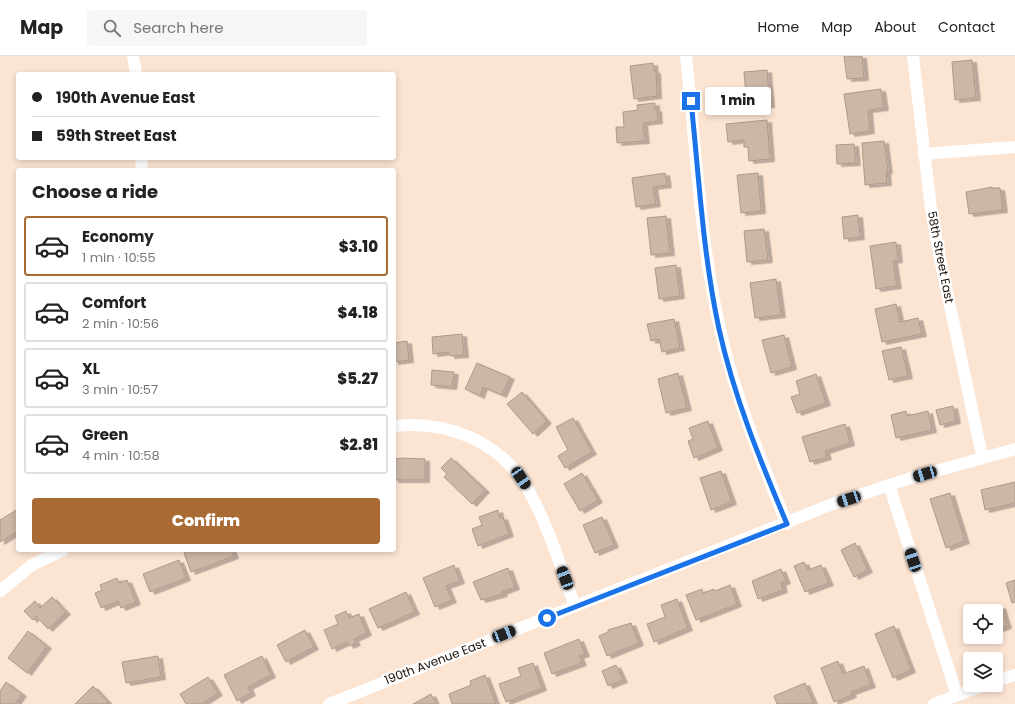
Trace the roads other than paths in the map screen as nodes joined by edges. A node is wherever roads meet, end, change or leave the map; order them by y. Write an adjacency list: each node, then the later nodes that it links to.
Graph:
1 (133, 56): 4 (street)
2 (686, 56): 11 (street)
3 (912, 56): 6 (street, 58th Street East)
4 (136, 72)
5 (1015, 147): 6 (street)
6 (924, 154): 9 (street, 58th Street East)
7 (396, 426): 14 (street)
8 (1015, 449): 9 (street, 190th Avenue East)
9 (982, 456): 10 (street, 190th Avenue East)
10 (889, 485): 11 (street, 190th Avenue East); 18 (street)
11 (787, 524): 14 (street, 190th Avenue East)
12 (60, 552): 13 (street)
13 (0, 591)
14 (575, 606): 19 (street, 190th Avenue East)
15 (1015, 675): 16 (street)
16 (1003, 679)
17 (965, 692): 18 (street)
18 (957, 695): 20 (street)
19 (329, 704)
20 (934, 704)

